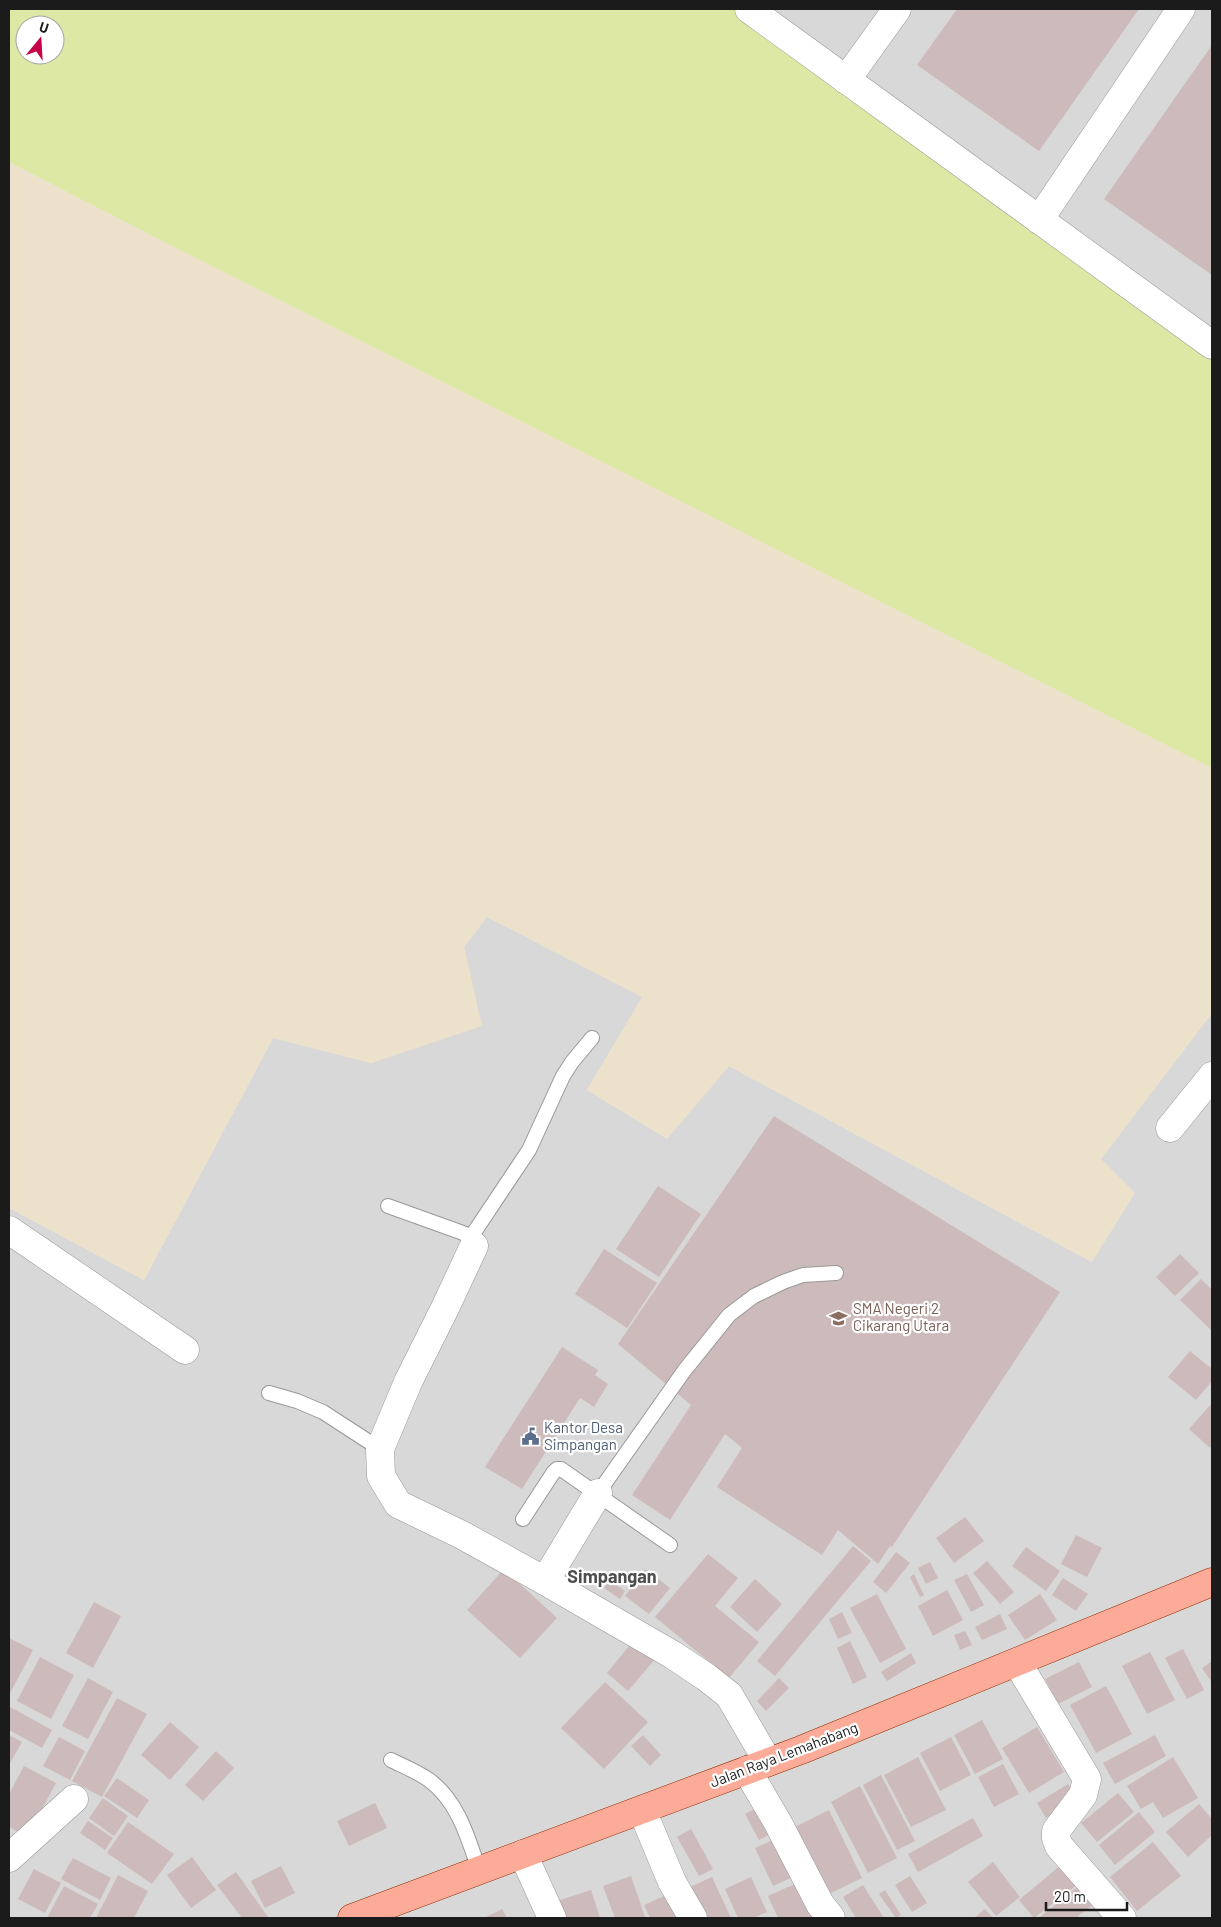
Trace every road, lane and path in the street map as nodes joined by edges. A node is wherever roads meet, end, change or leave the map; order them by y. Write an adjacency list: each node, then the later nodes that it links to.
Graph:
1 (749, 9): 4 (street)
2 (897, 9): 4 (street)
3 (1181, 9): 5 (street)
4 (846, 80): 5 (street)
5 (1039, 220): 6 (street)
6 (1212, 345)
7 (592, 1038): 12 (lane)
8 (1212, 1076): 9 (street)
9 (1170, 1128)
10 (388, 1206): 12 (lane)
11 (9, 1230): 14 (street)
12 (473, 1241): 16 (street)
13 (836, 1273): 17 (lane)
14 (186, 1350)
15 (269, 1393): 16 (lane)
16 (380, 1449): 20 (street)
17 (598, 1493): 18 (lane); 19 (lane); 20 (street)
18 (524, 1519)
19 (670, 1545)
20 (545, 1581): 24 (street)
21 (1212, 1582): 22 (main road, Jalan Raya Lemahabang)
22 (1017, 1662): 24 (main road, Jalan Raya Lemahabang); 34 (street)
23 (391, 1760): 29 (lane)
24 (757, 1766): 26 (main road, Jalan Raya Lemahabang); 33 (street)
25 (74, 1800): 28 (street)
26 (642, 1810): 27 (main road, Jalan Raya Lemahabang); 32 (street)
27 (522, 1854): 29 (main road, Jalan Raya Lemahabang); 31 (street)
28 (9, 1858)
29 (479, 1870): 30 (main road, Jalan Raya Lemahabang)
30 (352, 1918)
31 (552, 1918)
32 (693, 1918)
33 (831, 1918)
34 (1122, 1918)

